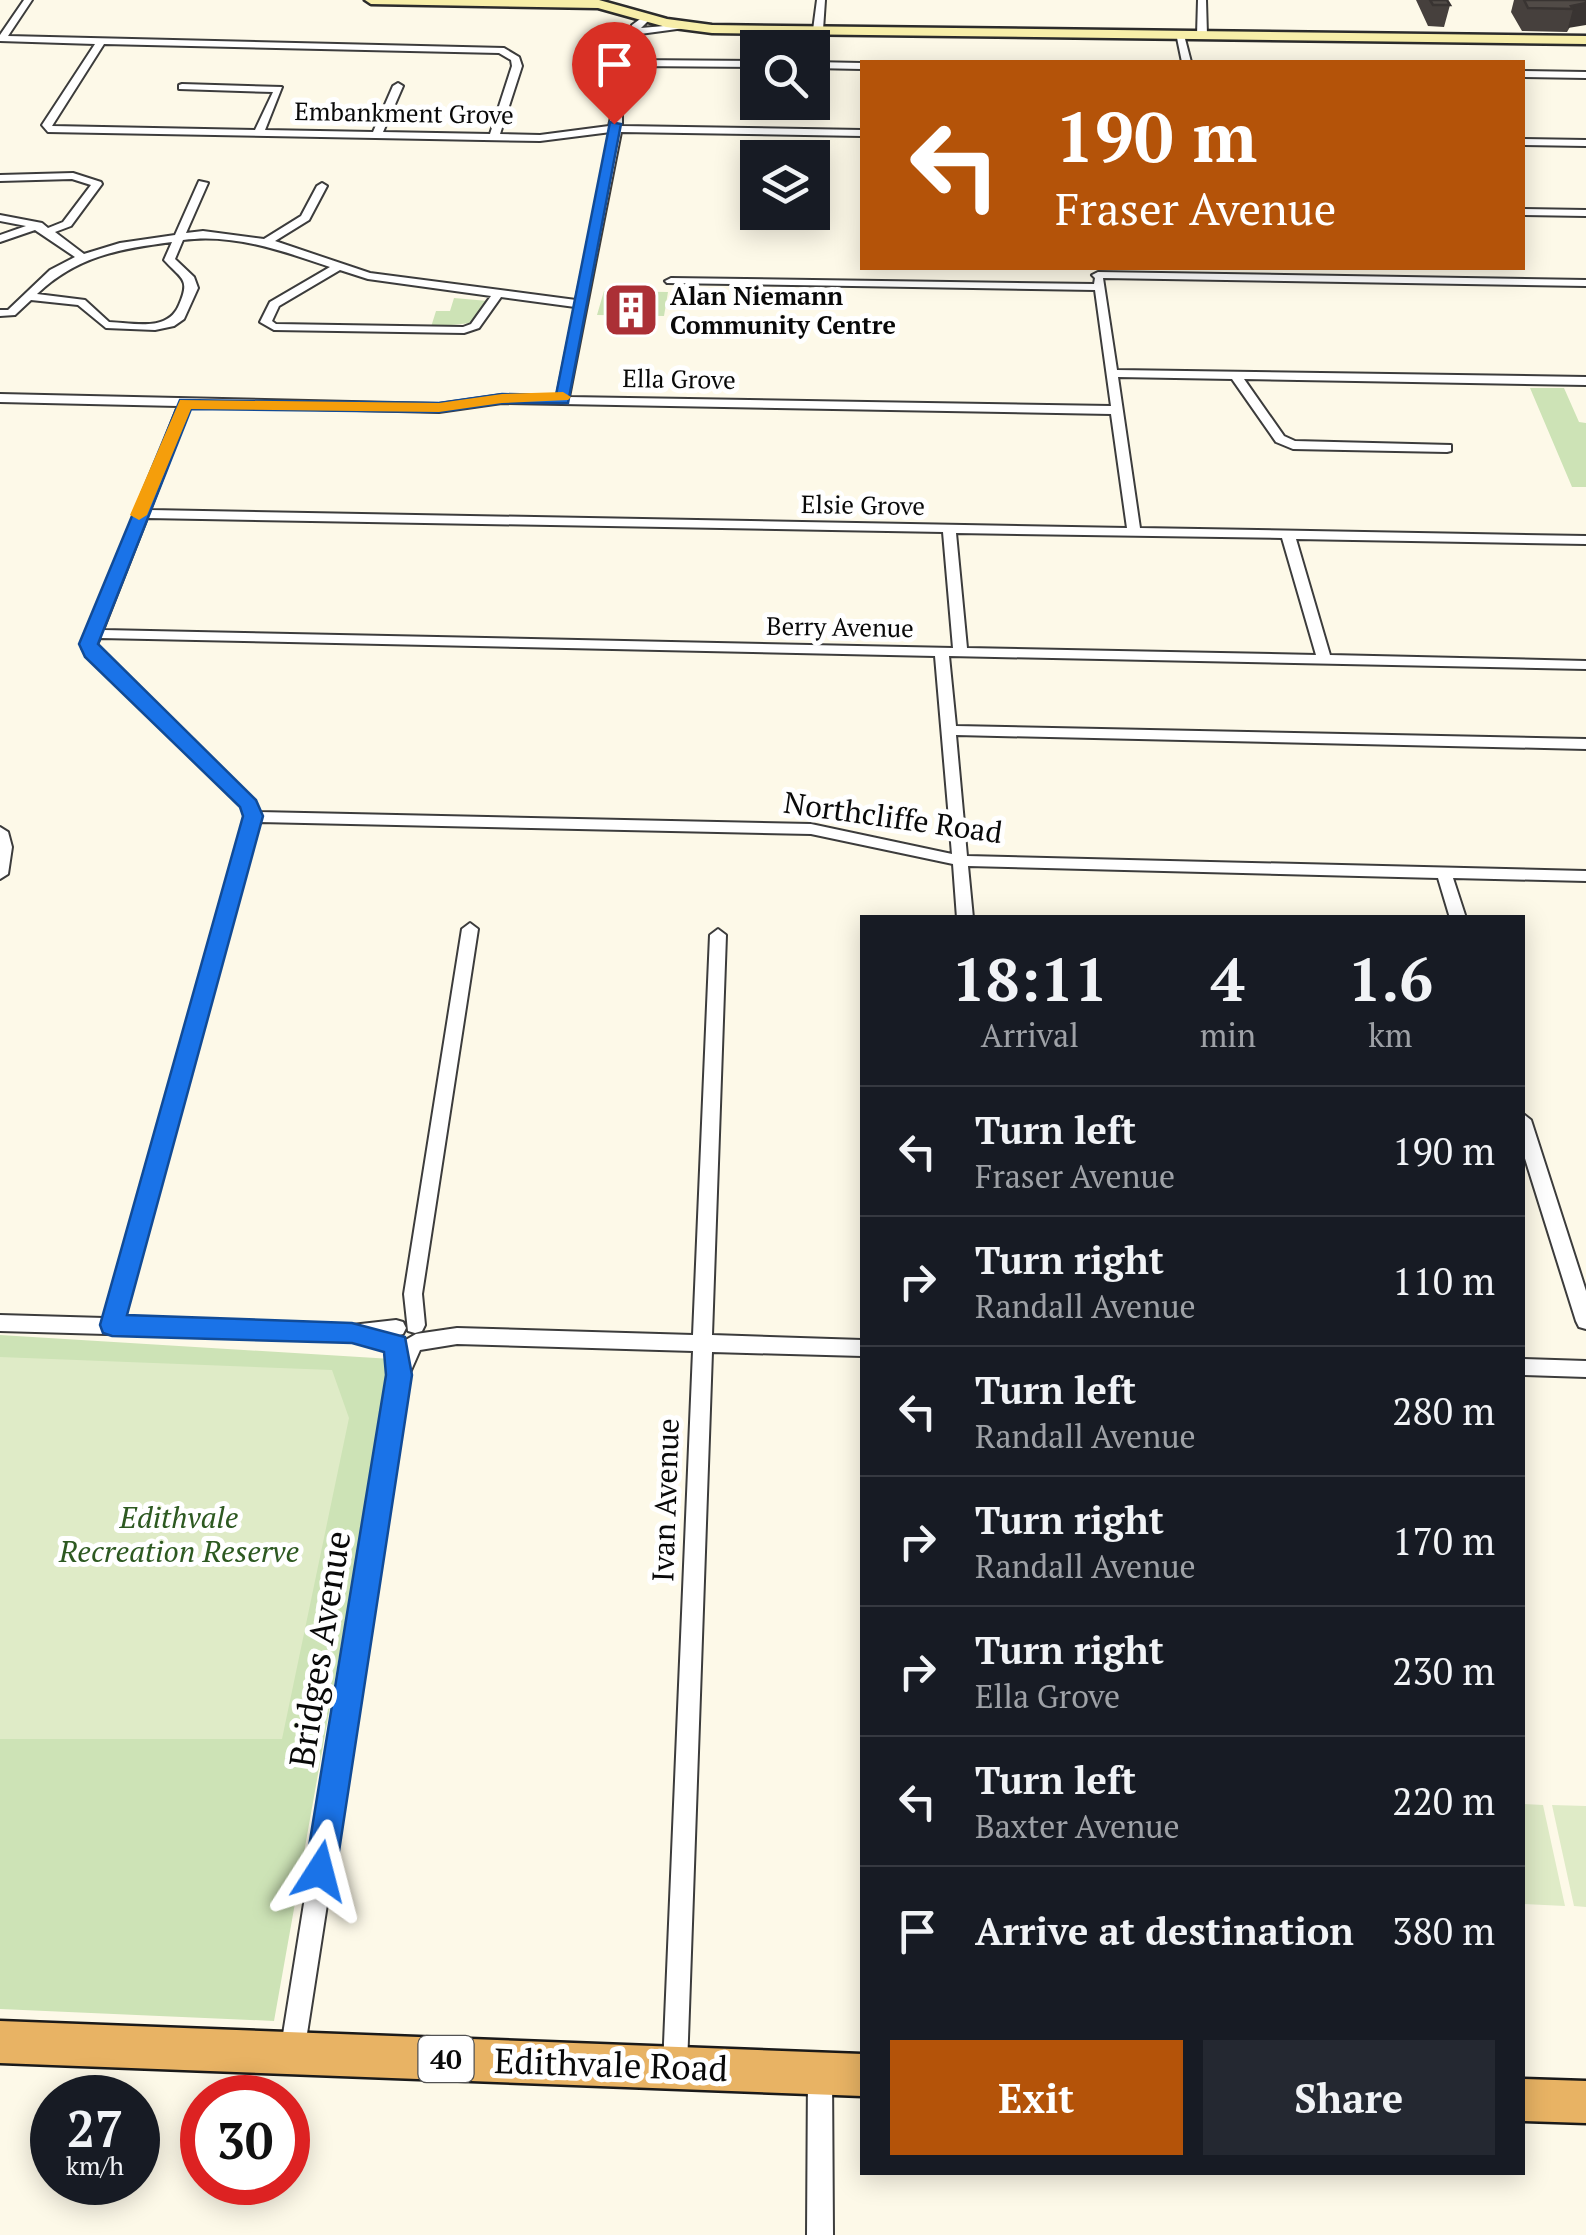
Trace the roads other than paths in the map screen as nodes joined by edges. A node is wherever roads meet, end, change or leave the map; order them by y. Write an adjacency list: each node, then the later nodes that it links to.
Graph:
1 (28, 0): 15 (street)
2 (371, 0): 5 (main road)
3 (820, 0): 9 (street)
4 (1202, 0): 12 (street)
5 (548, 1): 6 (main road)
6 (578, 1): 7 (main road)
7 (650, 18): 8 (main road); 11 (street)
8 (687, 26): 9 (main road); 11 (street)
9 (818, 30)
10 (830, 30): 13 (main road)
11 (637, 31): 17 (street)
12 (1206, 31): 13 (main road); 14 (main road)
13 (1180, 35): 16 (street)
14 (1586, 40)
15 (101, 42): 27 (street, Embankment Grove); 29 (street)
16 (1186, 60)
17 (631, 63): 18 (street); 25 (street)
18 (740, 64)
19 (830, 65): 20 (street)
20 (860, 66)
21 (1525, 74): 22 (street)
22 (1586, 76)
23 (398, 86): 28 (street)
24 (182, 87): 27 (street)
25 (616, 133): 26 (street, Embankment Grove); 29 (street, Embankment Grove); 49 (street)
26 (860, 133)
27 (258, 134): 28 (street, Embankment Grove)
28 (377, 135): 29 (street, Embankment Grove)
29 (494, 137)
30 (1525, 142): 31 (street)
31 (1586, 143)
32 (0, 178): 38 (street)
33 (204, 183): 39 (street)
34 (322, 186): 41 (street)
35 (1525, 212): 36 (street)
36 (1586, 213)
37 (0, 218): 38 (street)
38 (42, 229): 40 (street); 42 (street)
39 (176, 237): 41 (street); 42 (street); 48 (street)
40 (0, 240)
41 (266, 242): 43 (street)
42 (82, 258): 48 (street)
43 (337, 267): 47 (street); 47 (street)
44 (1098, 277): 45 (street); 46 (street); 51 (street)
45 (671, 281)
46 (1586, 282)
47 (496, 295): 49 (street)
48 (26, 296): 50 (street)
49 (582, 302): 55 (street)
50 (5, 313)
51 (1112, 373): 52 (street); 57 (street)
52 (1235, 376): 53 (street); 58 (street)
53 (1586, 382)
54 (0, 398): 56 (street, Ella Grove)
55 (562, 400): 56 (street, Ella Grove); 57 (street, Ella Grove)
56 (185, 404): 59 (street)
57 (1117, 410): 61 (street)
58 (1447, 448)
59 (139, 514): 60 (street, Elsie Grove); 64 (street)
60 (948, 529): 61 (street, Elsie Grove); 66 (street)
61 (1134, 532): 62 (street, Elsie Grove)
62 (1288, 535): 63 (street, Elsie Grove); 67 (street)
63 (1586, 540)
64 (92, 634): 65 (street, Berry Avenue); 71 (street)
65 (942, 652): 66 (street, Berry Avenue); 69 (street)
66 (960, 652): 67 (street, Berry Avenue)
67 (1324, 660): 68 (street, Berry Avenue)
68 (1586, 665)
69 (950, 730): 70 (street); 73 (street)
70 (1586, 744)
71 (253, 816): 73 (street, Northcliffe Road); 84 (street)
72 (0, 832): 75 (street)
73 (961, 861): 74 (street, Northcliffe Road); 77 (street)
74 (1444, 872): 76 (street, Northcliffe Road); 78 (street)
75 (0, 874)
76 (1586, 876)
77 (965, 915)
78 (1457, 915)
79 (470, 928): 85 (street, Bridges Avenue)
80 (718, 934): 86 (street, Ivan Avenue)
81 (1525, 1129): 82 (street)
82 (1586, 1321)
83 (0, 1324): 84 (street)
84 (112, 1325): 85 (street)
85 (406, 1335): 86 (street); 91 (street, Bridges Avenue)
86 (702, 1342): 87 (street); 92 (street, Ivan Avenue)
87 (860, 1348)
88 (1525, 1367): 89 (street)
89 (1586, 1368)
90 (0, 2042): 91 (highway, Edithvale Road / 40)
91 (292, 2053): 92 (highway, Edithvale Road / 40)
92 (674, 2068): 93 (highway, Edithvale Road / 40)
93 (820, 2073): 94 (highway, Edithvale Road / 40); 97 (street)
94 (860, 2074)
95 (1525, 2100): 96 (highway)
96 (1586, 2102)
97 (820, 2235)

